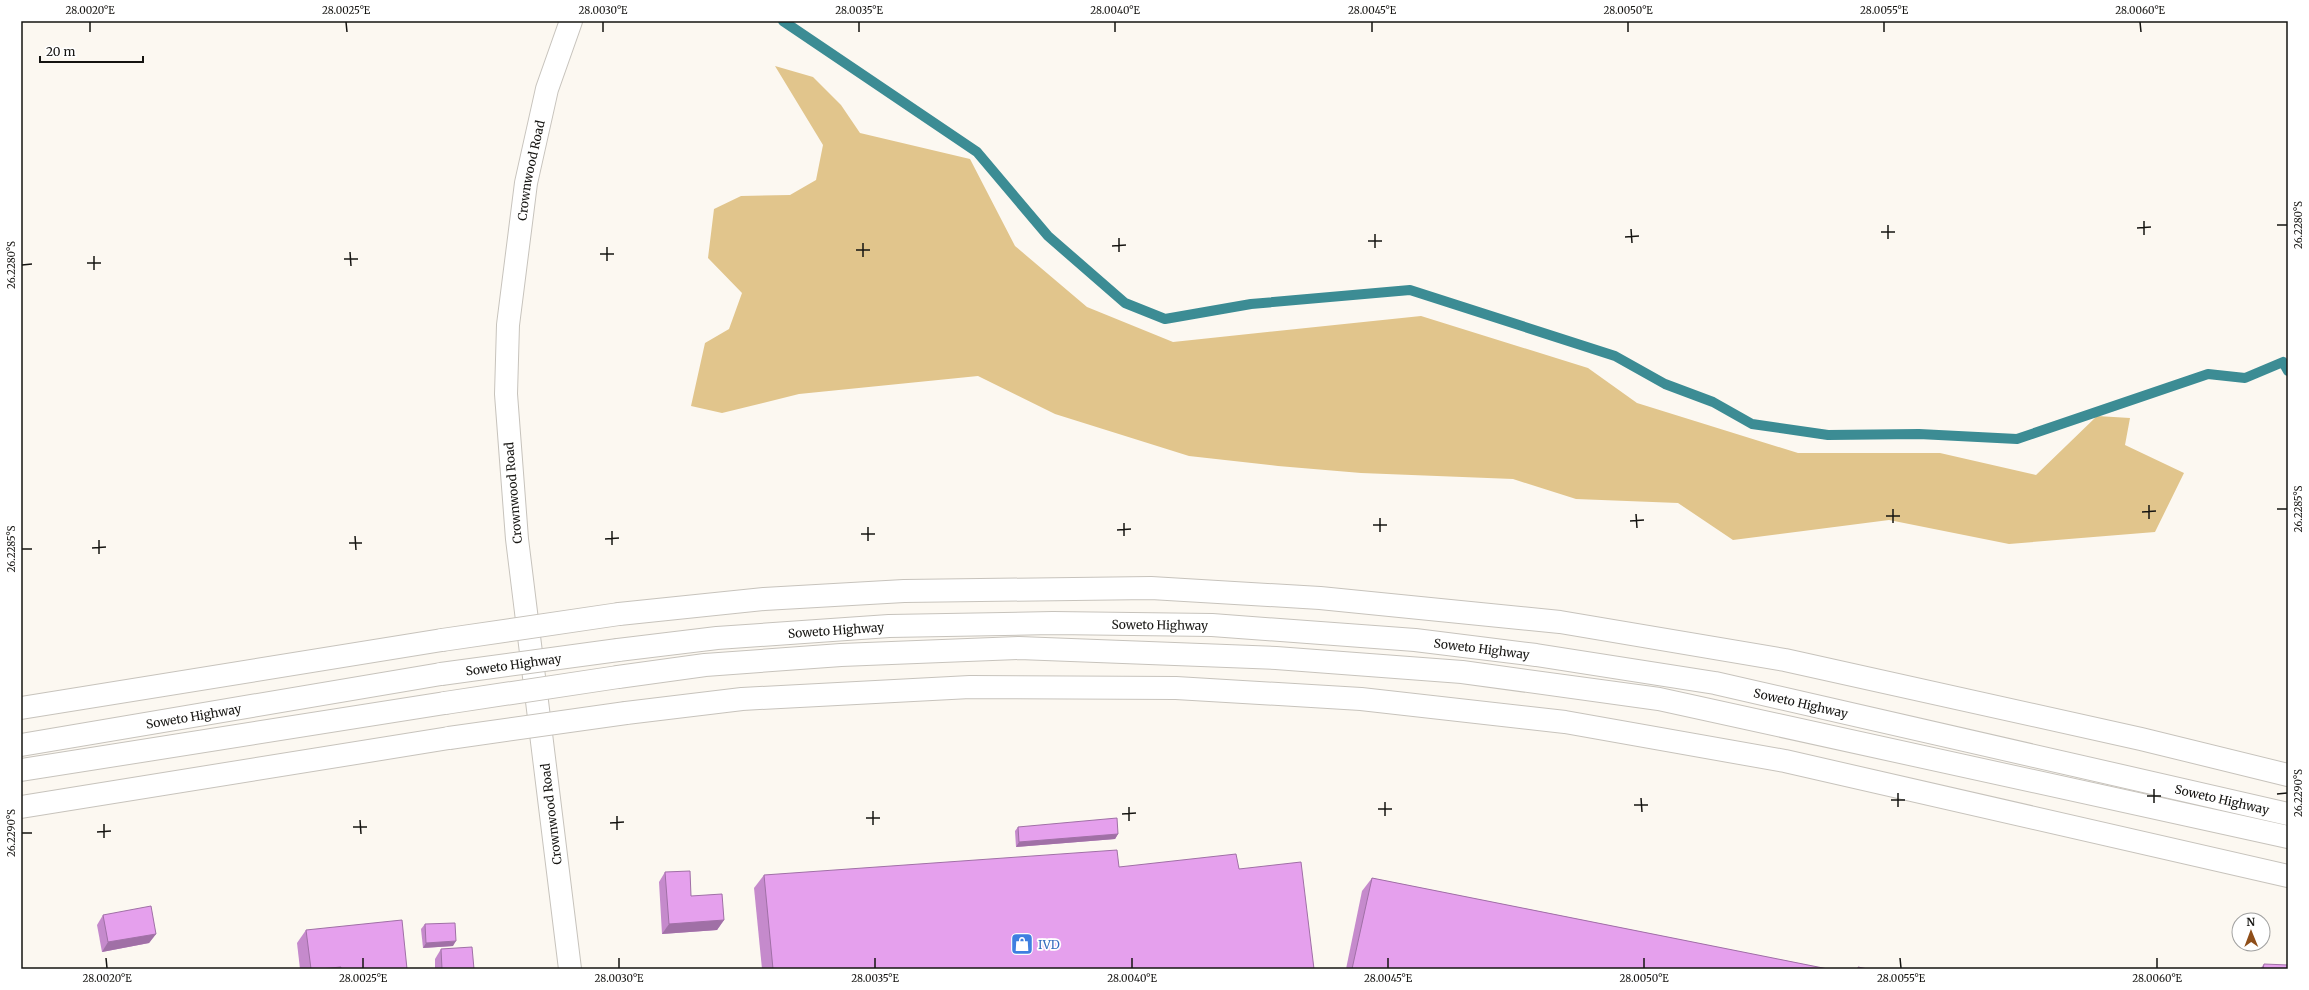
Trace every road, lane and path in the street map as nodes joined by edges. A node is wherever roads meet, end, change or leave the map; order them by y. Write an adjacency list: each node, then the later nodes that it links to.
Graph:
1 (571, 21): 10 (main road, Crownwood Road)
2 (21, 708): 5 (main road, bridge)
3 (21, 745): 7 (main road, Soweto Highway, bridge)
4 (21, 770): 8 (main road, Soweto Highway, bridge)
5 (2288, 775)
6 (21, 808): 9 (main road, bridge)
7 (2288, 814)
8 (2288, 837)
9 (2288, 876)
10 (570, 969)

